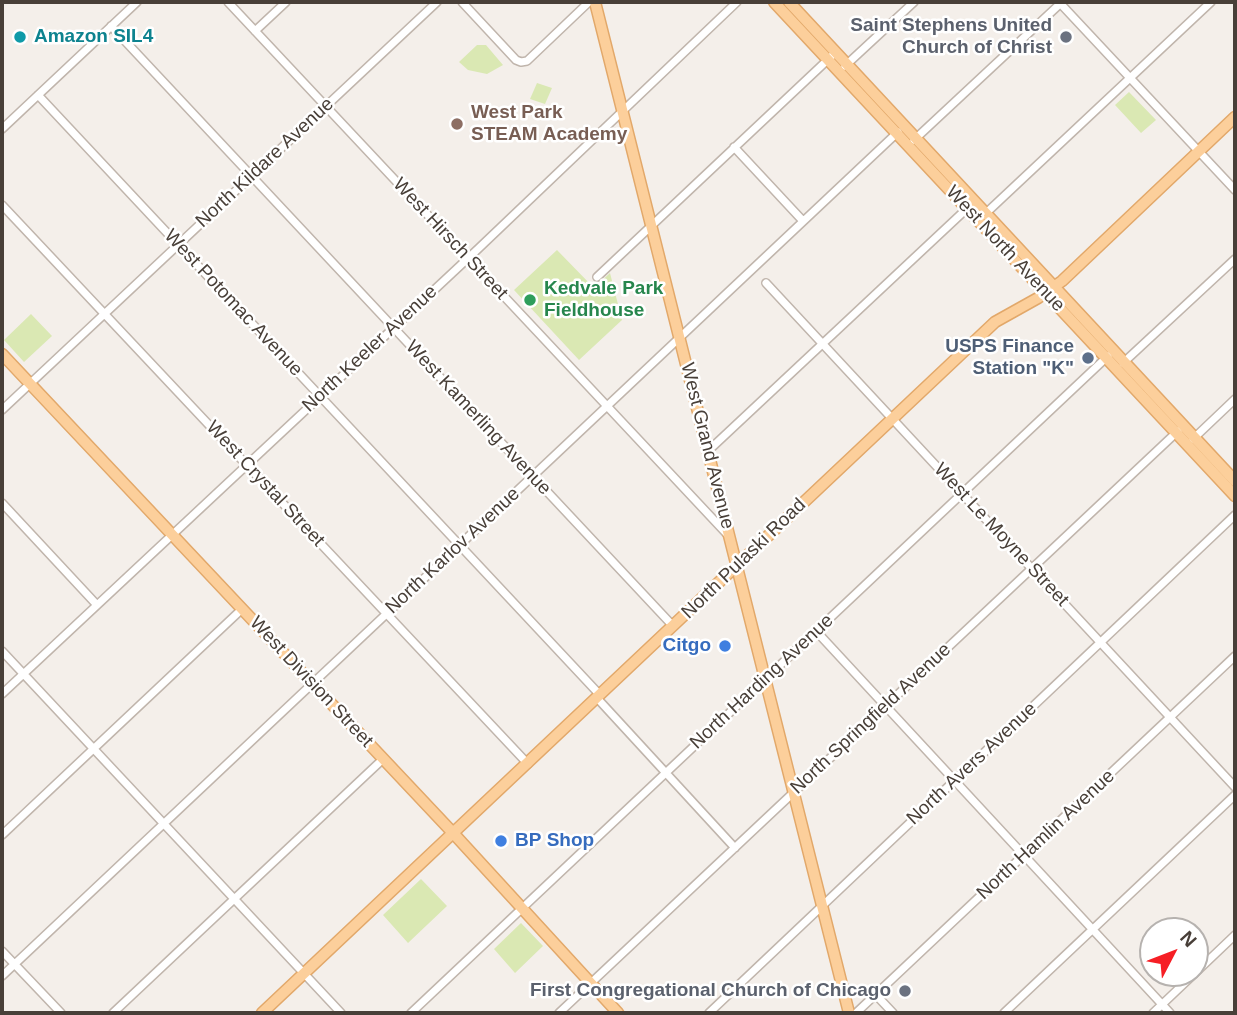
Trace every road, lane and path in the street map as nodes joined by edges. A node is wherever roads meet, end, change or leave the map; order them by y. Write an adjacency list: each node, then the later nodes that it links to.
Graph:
1 (137, 2): 14 (street)
2 (228, 2): 15 (street, West Hirsch Street)
3 (286, 2): 15 (street)
4 (437, 2): 20 (street, North Kildare Avenue)
5 (462, 2): 6 (street)
6 (589, 2)
7 (595, 2): 21 (main road, West Grand Avenue)
8 (737, 2): 21 (street, North Keeler Avenue)
9 (774, 2): 16 (main road, West North Avenue)
10 (789, 2): 16 (main road, West North Avenue)
11 (914, 2): 17 (street)
12 (1061, 2): 18 (street); 25 (street)
13 (1210, 2): 18 (street)
14 (111, 26): 19 (street); 28 (street, West Kamerling Avenue)
15 (255, 31): 20 (street, West Hirsch Street)
16 (832, 55): 17 (main road, West North Avenue); 26 (street)
17 (843, 68): 24 (main road, West North Avenue)
18 (1130, 78): 27 (street); 32 (street)
19 (38, 95): 23 (street); 35 (street, West Potomac Avenue)
20 (326, 106): 28 (street, North Kildare Avenue); 36 (street, West Hirsch Street)
21 (623, 111): 34 (main road, West Grand Avenue); 36 (street, North Keeler Avenue)
22 (1235, 117): 27 (main road, North Pulaski Road)
23 (2, 128)
24 (901, 130): 25 (main road, West North Avenue); 33 (street, North Karlov Avenue)
25 (912, 142): 31 (main road, West North Avenue)
26 (734, 147): 33 (street); 34 (street)
27 (1199, 151): 29 (street); 40 (main road, North Pulaski Road)
28 (252, 176): 35 (street, North Kildare Avenue); 42 (street, West Kamerling Avenue)
29 (1235, 190)
30 (2, 205): 41 (street, West Crystal Street)
31 (971, 205): 32 (main road, West North Avenue); 44 (street)
32 (982, 217): 40 (main road, West North Avenue)
33 (803, 221): 43 (street, North Karlov Avenue)
34 (651, 225): 38 (street); 43 (main road, West Grand Avenue)
35 (178, 245): 41 (street, North Kildare Avenue); 49 (street, West Potomac Avenue)
36 (468, 257): 42 (street, North Keeler Avenue); 51 (street, West Hirsch Street)
37 (1235, 259): 47 (street)
38 (597, 277)
39 (766, 283): 44 (street, West Le Moyne Street)
40 (1049, 290): 46 (main road, West North Avenue); 53 (main road, North Pulaski Road)
41 (104, 314): 48 (street, North Kildare Avenue); 57 (street, West Crystal Street)
42 (393, 327): 49 (street, North Keeler Avenue); 58 (street, West Kamerling Avenue)
43 (680, 338): 51 (street, North Karlov Avenue); 56 (main road, West Grand Avenue)
44 (823, 344): 53 (street, West Le Moyne Street); 56 (street)
45 (2, 354): 48 (main road, West Division Street)
46 (1110, 354): 47 (main road, West North Avenue); 60 (street, North Harding Avenue)
47 (1121, 366): 54 (main road, West North Avenue)
48 (30, 384): 52 (street, North Kildare Avenue); 64 (main road, West Division Street)
49 (320, 396): 57 (street, North Keeler Avenue); 66 (street, West Potomac Avenue)
50 (1235, 399): 55 (street)
51 (607, 406): 58 (street, North Karlov Avenue); 65 (street, West Hirsch Street)
52 (2, 410)
53 (893, 418): 60 (street, West Le Moyne Street); 67 (main road, North Pulaski Road)
54 (1180, 429): 55 (main road, West North Avenue); 68 (street, North Springfield Avenue)
55 (1191, 441): 59 (main road, West North Avenue); 61 (main road, West North Avenue)
56 (708, 452): 65 (main road, West Grand Avenue)
57 (246, 465): 64 (street, North Keeler Avenue); 71 (street, West Crystal Street)
58 (533, 476): 66 (street, North Karlov Avenue); 72 (street, West Kamerling Avenue)
59 (1235, 481)
60 (963, 493): 68 (street, West Le Moyne Street); 73 (street, North Harding Avenue)
61 (1235, 496)
62 (2, 503): 69 (street)
63 (1235, 515): 74 (street, North Avers Avenue)
64 (172, 534): 69 (street, North Keeler Avenue); 70 (main road, West Division Street)
65 (730, 538): 67 (main road, West Grand Avenue)
66 (459, 545): 71 (street, North Karlov Avenue); 81 (street, West Potomac Avenue)
67 (737, 566): 72 (main road, North Pulaski Road); 78 (main road, West Grand Avenue)
68 (1032, 568): 74 (street, West Le Moyne Street); 82 (street, North Springfield Avenue)
69 (97, 604): 77 (street, North Keeler Avenue)
70 (242, 609): 79 (main road, West Division Street); 84 (street)
71 (387, 613): 79 (street, North Karlov Avenue); 86 (street, West Crystal Street)
72 (673, 626): 81 (main road, North Pulaski Road)
73 (816, 631): 78 (street, North Harding Avenue); 82 (street)
74 (1101, 642): 83 (street, West Le Moyne Street); 88 (street, North Avers Avenue)
75 (2, 651): 77 (street)
76 (1235, 656): 83 (street, North Hamlin Avenue)
77 (23, 674): 80 (street, North Keeler Avenue); 84 (street)
78 (765, 679): 87 (street, North Harding Avenue); 90 (main road, West Grand Avenue)
79 (312, 684): 85 (main road, West Division Street); 92 (street, North Karlov Avenue)
80 (2, 694)
81 (599, 697): 86 (main road, North Pulaski Road); 87 (street, West Potomac Avenue)
82 (886, 706): 88 (street); 90 (street, North Springfield Avenue)
83 (1171, 717): 89 (street, West Le Moyne Street); 96 (street, North Hamlin Avenue)
84 (93, 749): 92 (street); 94 (street)
85 (383, 759): 93 (main road, West Division Street); 97 (street)
86 (528, 764): 93 (main road, North Pulaski Road)
87 (666, 773): 95 (street, West Potomac Avenue); 99 (street, North Harding Avenue)
88 (955, 781): 96 (street); 98 (street, North Avers Avenue)
89 (1235, 787)
90 (794, 792): 95 (street, North Springfield Avenue); 98 (main road, West Grand Avenue)
91 (1235, 795): 100 (street)
92 (164, 824): 97 (street); 103 (street, North Karlov Avenue)
93 (454, 834): 99 (main road, West Division Street); 104 (main road, North Pulaski Road)
94 (2, 835)
95 (735, 848): 106 (street, North Springfield Avenue)
96 (1024, 855): 100 (street); 107 (street, North Hamlin Avenue)
97 (234, 899): 104 (street); 110 (street)
98 (822, 906): 116 (street, North Avers Avenue); 117 (main road, West Grand Avenue)
99 (522, 909): 106 (main road, West Division Street); 113 (street, North Harding Avenue)
100 (1093, 930): 108 (street); 120 (street)
101 (1235, 935): 108 (street)
102 (2, 951): 103 (street)
103 (15, 964): 105 (street, North Karlov Avenue); 109 (street)
104 (305, 974): 111 (main road, North Pulaski Road); 112 (street)
105 (2, 976)
106 (591, 983): 114 (street, North Springfield Avenue); 115 (main road, West Division Street)
107 (876, 995): 118 (street, North Hamlin Avenue); 119 (street)
108 (1162, 1004): 121 (street); 122 (street)
109 (61, 1013)
110 (113, 1013)
111 (262, 1013)
112 (341, 1013)
113 (411, 1013)
114 (559, 1013)
115 (618, 1013)
116 (709, 1013)
117 (849, 1013)
118 (856, 1013)
119 (892, 1013)
120 (1004, 1013)
121 (1153, 1013)
122 (1170, 1013)

